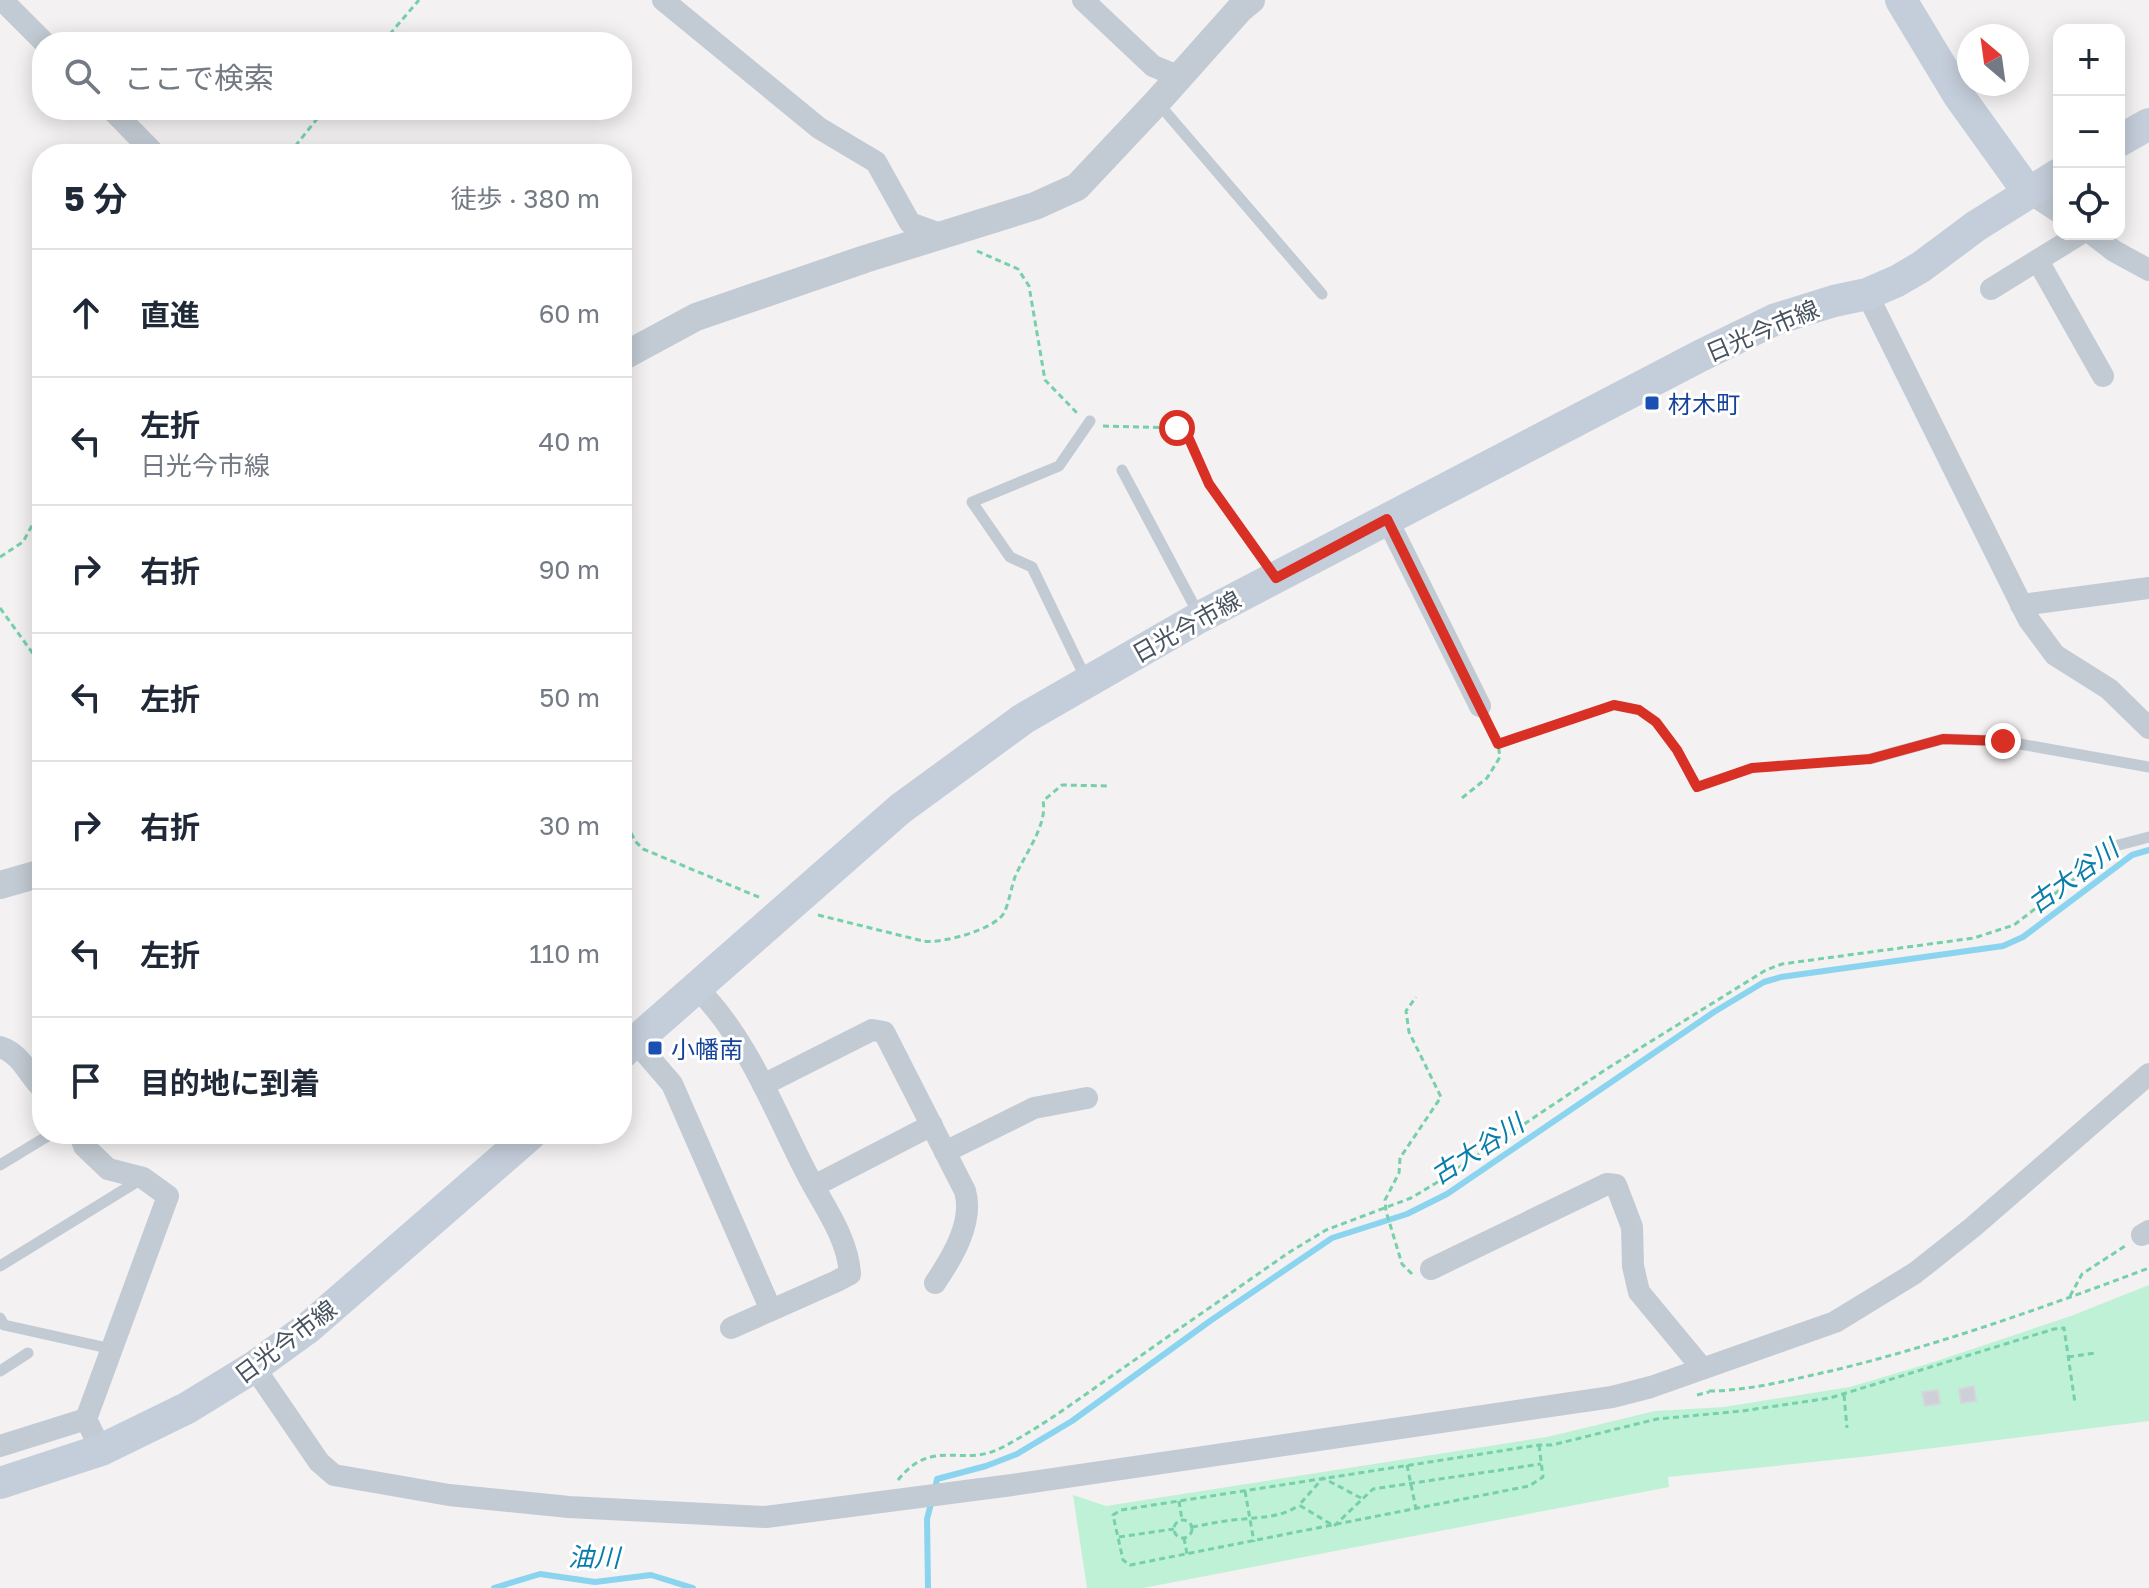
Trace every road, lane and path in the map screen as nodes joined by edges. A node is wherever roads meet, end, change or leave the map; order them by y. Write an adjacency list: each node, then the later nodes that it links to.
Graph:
1 (5, 0): 7 (street)
2 (419, 0): 8 (path)
3 (663, 0): 20 (street)
4 (1083, 0): 9 (street)
5 (1251, 0): 9 (street)
6 (1901, 0): 18 (main road)
7 (34, 32)
8 (392, 32)
9 (1180, 77): 10 (street)
10 (1157, 102): 20 (street); 26 (lane)
11 (122, 120): 15 (street)
12 (316, 120): 16 (path)
13 (2149, 124): 14 (main road)
14 (2125, 138)
15 (145, 144)
16 (297, 144)
17 (2053, 177): 18 (main road, 日光今市線)
18 (2028, 192): 19 (street); 27 (main road, 日光今市線)
19 (2053, 208)
20 (943, 235): 28 (street); 30 (path)
21 (2071, 240): 23 (street)
22 (2100, 240): 24 (street)
23 (2038, 261): 25 (street); 29 (street)
24 (2149, 270)
25 (1991, 289)
26 (1322, 294)
27 (1867, 294): 32 (main road, 日光今市線); 37 (street)
28 (632, 352)
29 (2103, 376)
30 (1090, 421): 35 (path); 41 (lane)
31 (1122, 470): 39 (lane)
32 (1387, 519): 35 (main road, 日光今市線); 42 (street)
33 (32, 525): 34 (path)
34 (0, 557)
35 (1276, 578): 39 (main road, 日光今市線)
36 (2149, 588): 37 (street)
37 (2021, 605): 43 (street)
38 (0, 608): 40 (path)
39 (1200, 617): 41 (main road, 日光今市線)
40 (32, 652)
41 (1087, 681): 56 (main road, 日光今市線)
42 (1480, 706): 44 (path)
43 (2149, 728)
44 (1498, 744): 45 (path); 48 (path)
45 (1870, 759): 46 (lane)
46 (2149, 767)
47 (1109, 786): 55 (path)
48 (1462, 798)
49 (632, 835): 54 (path)
50 (2149, 837): 51 (lane)
51 (2111, 847): 73 (path)
52 (32, 876): 53 (street)
53 (0, 885)
54 (728, 885)
55 (855, 926)
56 (696, 987): 58 (main road, 日光今市線); 63 (street)
57 (1416, 997): 73 (path)
58 (632, 1043)
59 (632, 1050): 80 (street)
60 (8, 1055): 61 (street)
61 (32, 1073)
62 (2149, 1074): 88 (street)
63 (763, 1085): 65 (street); 72 (street)
64 (1087, 1098): 69 (street)
65 (932, 1125): 69 (street); 72 (street)
66 (35, 1144): 70 (lane)
67 (83, 1144): 71 (street)
68 (519, 1144): 87 (main road, 日光今市線)
69 (945, 1152): 78 (street)
70 (0, 1165)
71 (143, 1178): 75 (lane); 83 (street)
72 (814, 1186): 80 (street)
73 (1386, 1209): 77 (path); 106 (path)
74 (2145, 1233): 79 (path)
75 (0, 1266)
76 (2149, 1268): 79 (path)
77 (1431, 1269): 88 (street)
78 (935, 1283)
79 (2070, 1298): 88 (path)
80 (771, 1310): 82 (street)
81 (0, 1318): 83 (lane)
82 (731, 1328)
83 (112, 1349): 93 (street)
84 (28, 1353): 89 (lane)
85 (2095, 1353): 86 (path)
86 (2068, 1357): 90 (path); 91 (path)
87 (254, 1367): 98 (main road, 日光今市線); 106 (street)
88 (1702, 1368): 106 (street)
89 (0, 1371)
90 (1844, 1395): 94 (path); 95 (path)
91 (2075, 1403)
92 (1655, 1411): 94 (path)
93 (86, 1419): 97 (street); 98 (street)
94 (1657, 1419): 96 (path)
95 (1847, 1428)
96 (1539, 1445): 99 (path); 100 (path)
97 (0, 1446)
98 (101, 1450): 102 (main road, 日光今市線)
99 (1541, 1464): 103 (path); 109 (path)
100 (1407, 1465): 101 (path); 103 (path)
101 (1323, 1478): 104 (path); 105 (path); 108 (path)
102 (0, 1483)
103 (1411, 1484): 105 (path); 109 (path)
104 (1245, 1491): 107 (path); 110 (path)
105 (1361, 1498): 112 (path)
106 (907, 1500)
107 (1179, 1501): 111 (path); 115 (path)
108 (1299, 1505): 110 (path); 112 (path)
109 (1416, 1509): 112 (path)
110 (1250, 1518): 113 (path); 117 (path)
111 (1182, 1520): 113 (path); 114 (path)
112 (1334, 1526): 117 (path)
113 (1192, 1527): 116 (path)
114 (1174, 1529): 115 (path); 116 (path)
115 (1118, 1537): 118 (path)
116 (1184, 1538): 118 (path)
117 (1254, 1542): 118 (path)
118 (1187, 1555)

